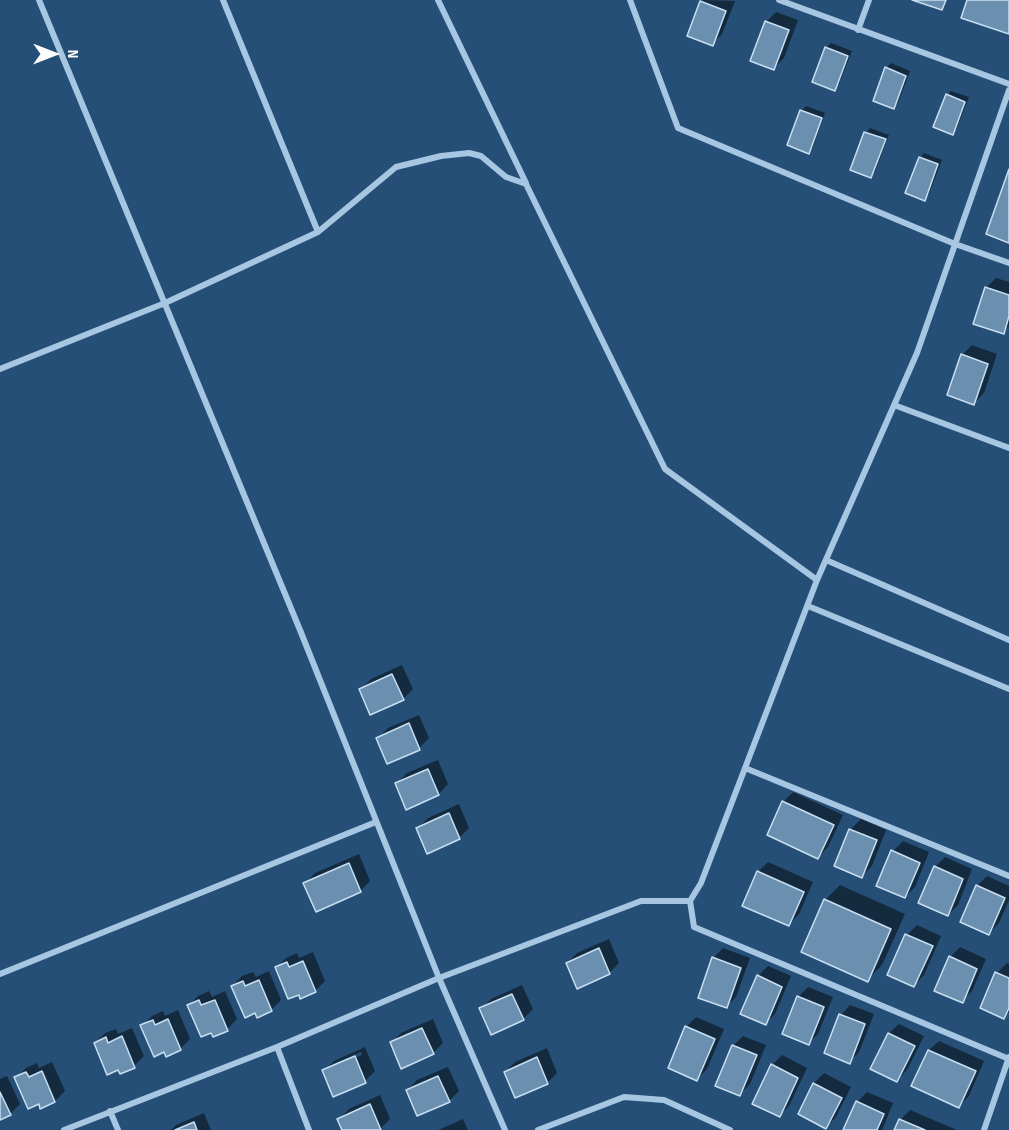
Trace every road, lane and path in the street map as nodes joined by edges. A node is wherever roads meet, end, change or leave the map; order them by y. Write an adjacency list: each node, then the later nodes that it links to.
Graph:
1 (39, 0): 14 (street)
2 (223, 0): 11 (street)
3 (438, 0): 10 (street)
4 (630, 0): 12 (street)
5 (779, 0): 7 (street)
6 (869, 0): 7 (street)
7 (858, 30): 8 (street)
8 (1009, 84)
9 (1009, 90): 12 (street)
10 (526, 184): 11 (street); 20 (street)
11 (318, 232): 14 (street)
12 (955, 244): 13 (street); 17 (street)
13 (1009, 264)
14 (165, 303): 16 (street); 25 (street)
15 (0, 360): 16 (street)
16 (2, 368)
17 (894, 405): 18 (street); 19 (street)
18 (1009, 448)
19 (826, 560): 20 (street); 22 (street)
20 (818, 580): 21 (street)
21 (808, 606): 23 (street); 24 (street)
22 (1009, 640)
23 (1009, 689)
24 (746, 768): 26 (street); 27 (street)
25 (376, 822): 28 (street); 29 (street)
26 (1009, 876)
27 (690, 901): 29 (street); 31 (street)
28 (0, 974)
29 (439, 978): 30 (street); 36 (street)
30 (277, 1047): 32 (street); 35 (street)
31 (1009, 1058): 39 (street)
32 (110, 1111): 33 (street); 34 (street)
33 (64, 1130)
34 (118, 1130)
35 (309, 1130)
36 (505, 1130)
37 (538, 1130): 38 (street)
38 (730, 1130)
39 (984, 1130)

